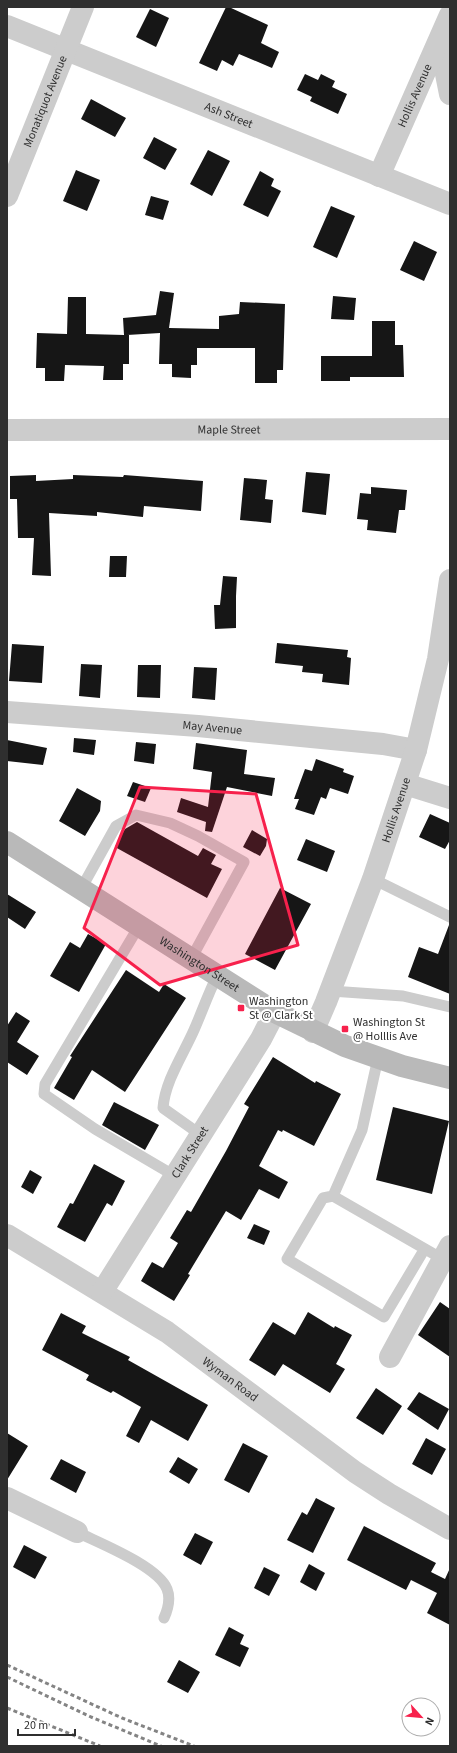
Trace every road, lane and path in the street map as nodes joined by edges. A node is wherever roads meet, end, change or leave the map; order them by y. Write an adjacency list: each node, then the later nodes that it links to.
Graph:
1 (83, 7): 4 (street, Monatiquot Avenue)
2 (450, 16): 5 (street, Hollis Avenue); 6 (street, Hollis Avenue)
3 (7, 26): 4 (street, Ash Street)
4 (65, 49): 6 (street, Ash Street); 7 (street, Monatiquot Avenue)
5 (450, 94)
6 (379, 176): 8 (street, Ash Street)
7 (7, 196)
8 (450, 204)
9 (450, 429): 10 (street, Maple Street)
10 (7, 430)
11 (450, 580): 13 (street, Hollis Avenue)
12 (7, 712): 13 (street, May Avenue)
13 (416, 750): 14 (street, Hollis Avenue)
14 (405, 784): 15 (street); 17 (street, Hollis Avenue)
15 (450, 798)
16 (7, 842): 18 (main road, Washington Street)
17 (373, 878): 19 (lane); 23 (street, Hollis Avenue)
18 (81, 889): 20 (main road, Washington Street); 21 (lane)
19 (450, 917)
20 (140, 926): 21 (main road, Washington Street); 30 (lane)
21 (191, 959): 22 (main road, Washington Street)
22 (217, 976): 25 (main road, Washington Street); 29 (lane)
23 (331, 991): 24 (lane); 26 (street, Hollis Avenue)
24 (450, 1007)
25 (275, 1012): 26 (main road, Washington Street); 29 (street, Clark Street)
26 (313, 1032): 27 (main road, Washington Street)
27 (378, 1058): 28 (main road, Washington Street); 31 (lane)
28 (450, 1078)
29 (201, 1135): 30 (street, Clark Street)
30 (175, 1176): 34 (street, Clark Street)
31 (333, 1196): 33 (lane); 33 (lane)
32 (7, 1235): 34 (street, Wyman Road)
33 (442, 1255): 35 (street)
34 (102, 1292): 37 (street, Wyman Road)
35 (390, 1357)
36 (7, 1498): 38 (street)
37 (450, 1529)
38 (77, 1532): 39 (lane)
39 (164, 1618)

